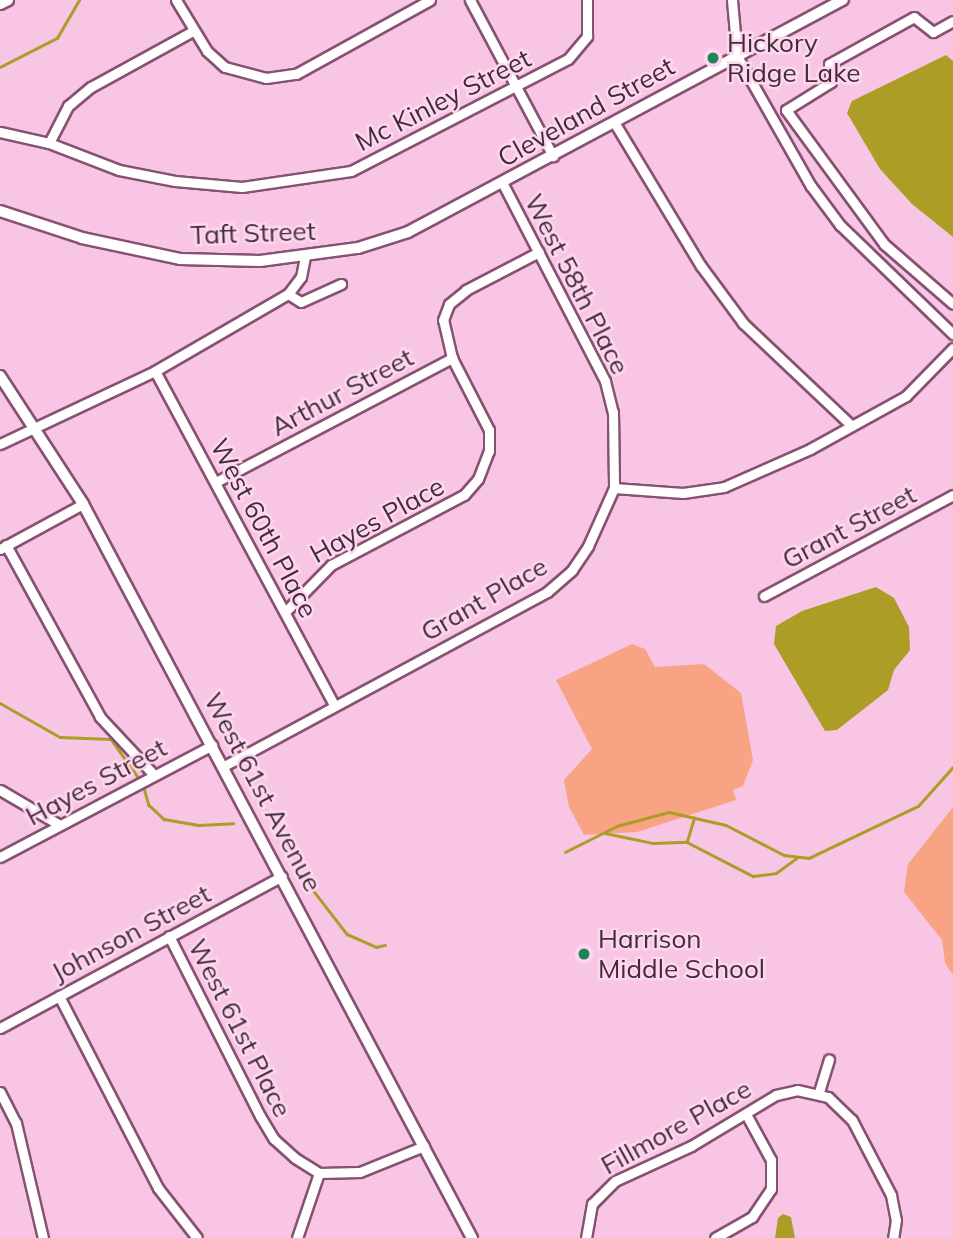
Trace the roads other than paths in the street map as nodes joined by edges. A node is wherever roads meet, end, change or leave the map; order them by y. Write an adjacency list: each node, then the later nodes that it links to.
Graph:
1 (8, 0): 8 (street)
2 (176, 0): 10 (street)
3 (430, 0): 10 (street)
4 (470, 0): 12 (street)
5 (587, 0): 12 (street, Mc Kinley Street)
6 (732, 0): 11 (street)
7 (843, 0): 11 (main road, Cleveland Street)
8 (0, 4)
9 (953, 21): 24 (street)
10 (193, 31): 15 (street)
11 (737, 56): 13 (main road, Cleveland Street); 25 (street)
12 (516, 89): 15 (street, Mc Kinley Street); 16 (street)
13 (614, 122): 16 (main road, Cleveland Street); 30 (street)
14 (0, 132): 15 (street, Mc Kinley Street)
15 (49, 143)
16 (553, 156): 17 (main road, Cleveland Street)
17 (503, 184): 18 (main road, Cleveland Street); 20 (street, West 58th Place)
18 (463, 204): 21 (main road, Taft Street)
19 (0, 211): 21 (main road, Taft Street)
20 (539, 252): 27 (street, Arthur Street); 34 (street, West 58th Place)
21 (305, 257): 23 (street)
22 (341, 284): 23 (street)
23 (288, 294): 28 (street)
24 (953, 304)
25 (953, 334)
26 (953, 348): 30 (street)
27 (452, 358): 33 (street, Arthur Street); 39 (street, Hayes Place)
28 (155, 371): 31 (street); 33 (street, West 60th Place)
29 (0, 376): 31 (main road, West 61st Avenue)
30 (851, 425): 34 (street)
31 (33, 432): 32 (street); 36 (main road, West 61st Avenue)
32 (0, 444)
33 (216, 482): 39 (street, West 60th Place)
34 (614, 488): 40 (street, Grant Place)
35 (953, 495): 38 (street, Grant Street)
36 (83, 504): 37 (street); 41 (main road, West 61st Avenue)
37 (3, 547): 43 (street)
38 (764, 596)
39 (285, 612): 40 (street, West 60th Place)
40 (335, 706): 42 (street, Grant Place)
41 (212, 745): 42 (main road, West 61st Avenue); 43 (street, Hayes Street)
42 (224, 766): 47 (main road, West 61st Avenue)
43 (154, 775): 45 (street, Hayes Street)
44 (0, 790): 45 (street)
45 (60, 825): 46 (street, Hayes Street)
46 (0, 857)
47 (282, 876): 48 (street, Johnson Street); 55 (main road, West 61st Avenue)
48 (169, 936): 49 (street, Johnson Street); 56 (street, West 61st Place)
49 (58, 996): 50 (street, Johnson Street); 58 (street)
50 (0, 1028)
51 (829, 1060): 53 (street)
52 (0, 1092): 57 (street)
53 (819, 1092): 54 (street, Fillmore Place); 63 (street)
54 (746, 1114): 61 (street, Fillmore Place); 62 (street)
55 (424, 1146): 56 (street); 60 (main road, West 61st Avenue)
56 (318, 1173): 59 (street)
57 (43, 1238)
58 (197, 1238)
59 (297, 1238)
60 (472, 1238)
61 (586, 1238)
62 (715, 1238)
63 (893, 1238)

